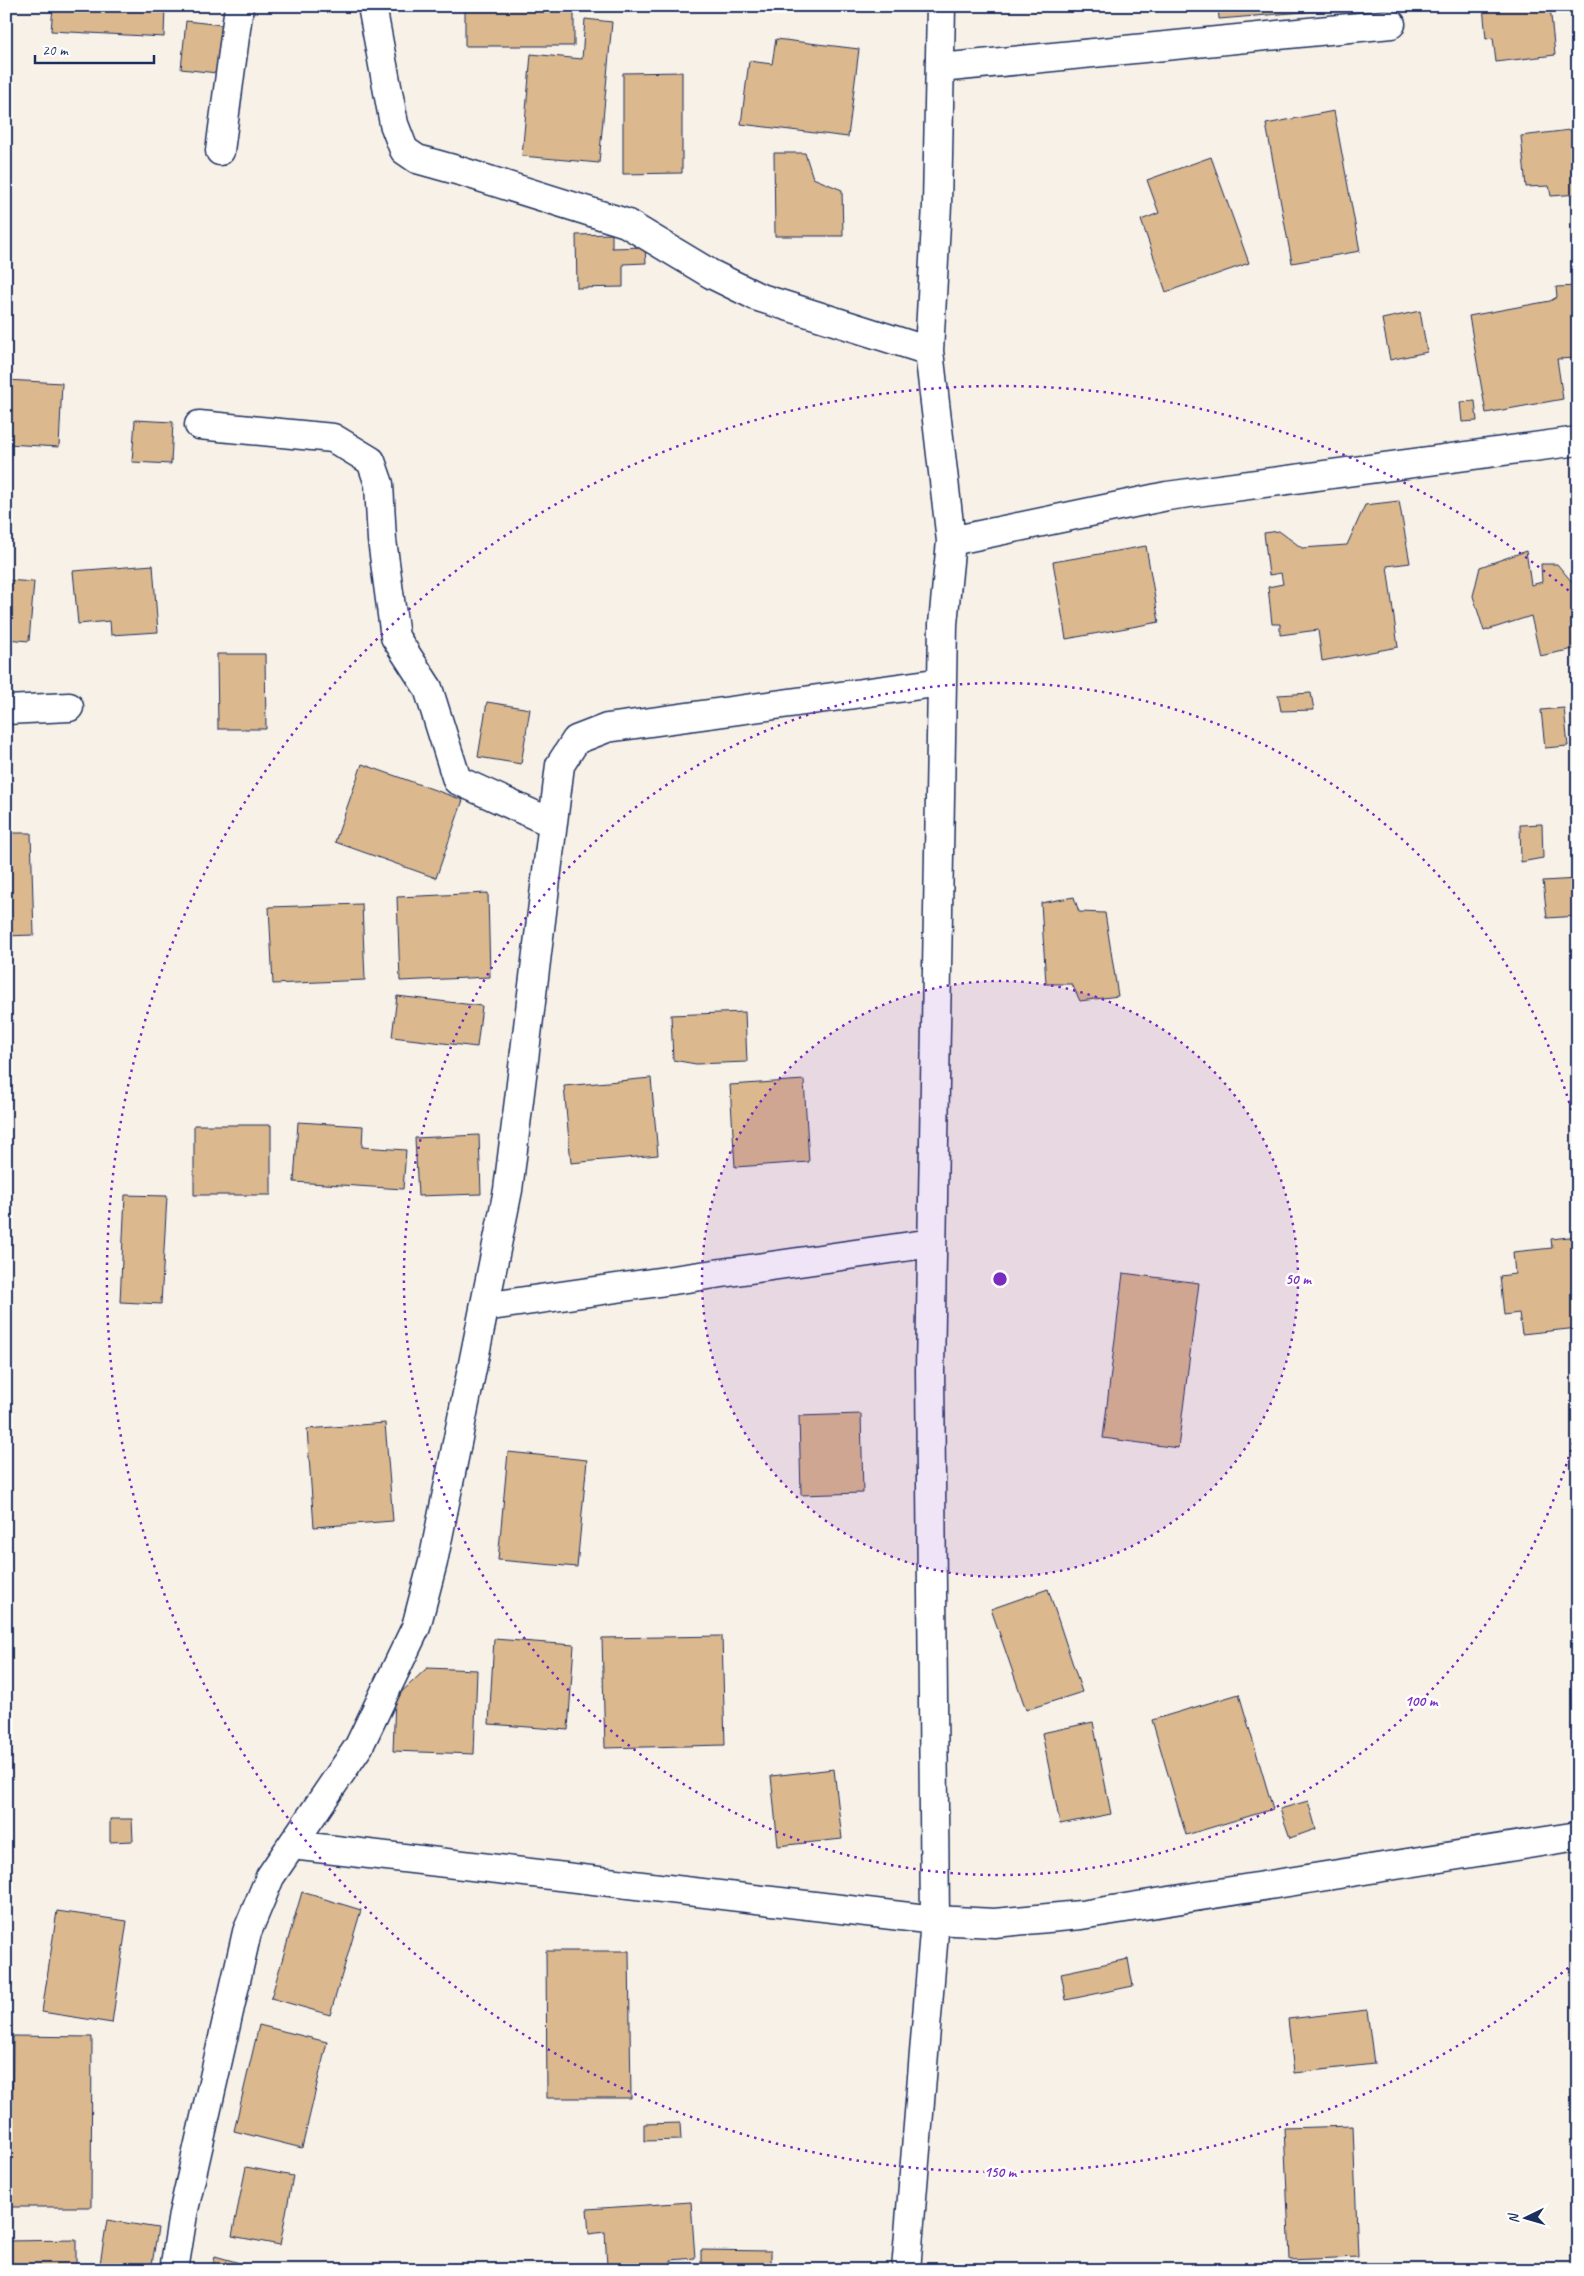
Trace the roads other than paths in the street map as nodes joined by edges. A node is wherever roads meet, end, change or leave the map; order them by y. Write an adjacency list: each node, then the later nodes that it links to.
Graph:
1 (240, 6): 6 (street)
2 (372, 6): 7 (street)
3 (941, 6): 5 (street)
4 (1391, 24): 5 (street)
5 (940, 68): 7 (street)
6 (220, 151)
7 (929, 350): 10 (street)
8 (198, 424): 14 (street)
9 (1578, 441): 10 (street)
10 (951, 540): 11 (street)
11 (942, 682): 14 (street); 15 (street)
12 (70, 707): 13 (street)
13 (6, 710)
14 (552, 823): 16 (street)
15 (932, 1243): 16 (street); 19 (street)
16 (484, 1307): 18 (street)
17 (1578, 1836): 19 (street)
18 (292, 1845): 19 (street); 20 (street)
19 (935, 1920): 21 (street)
20 (174, 2270)
21 (906, 2270)

